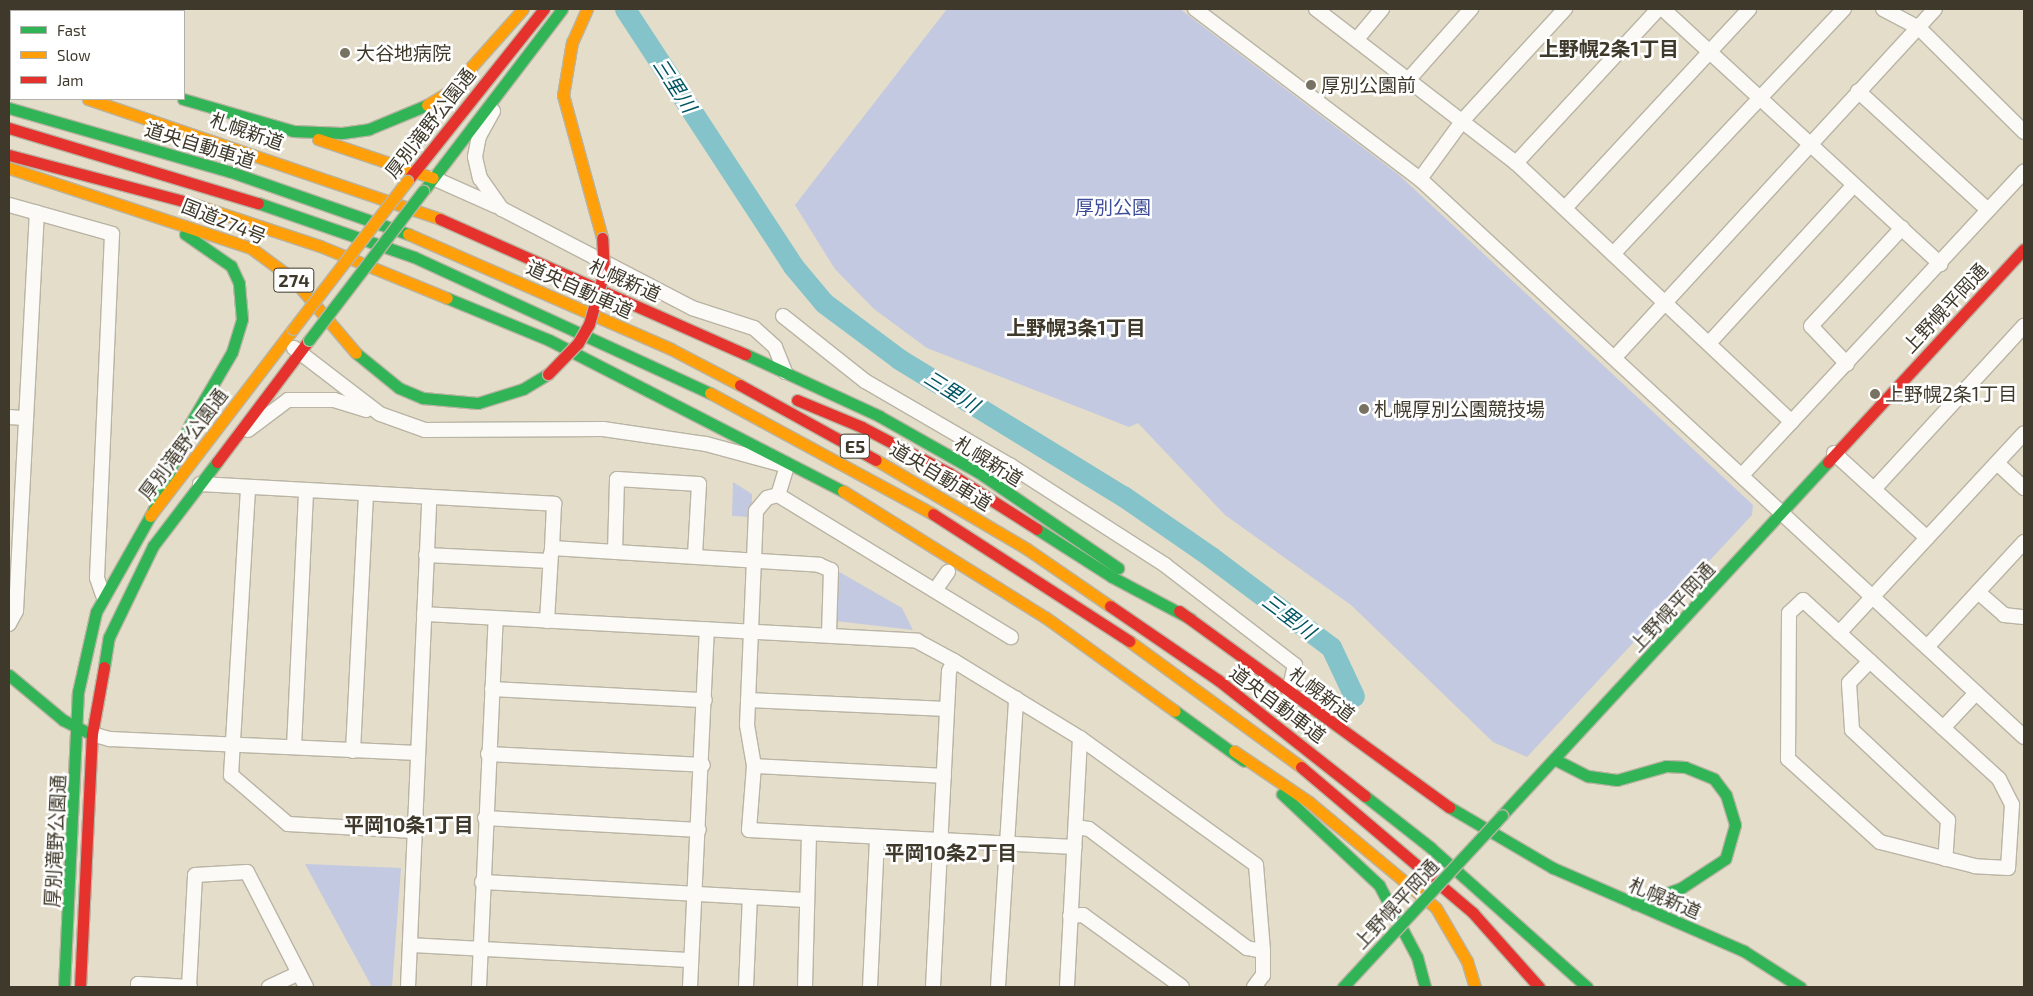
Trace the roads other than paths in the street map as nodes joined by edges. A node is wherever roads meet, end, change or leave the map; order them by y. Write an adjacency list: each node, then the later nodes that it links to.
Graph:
1 (523, 9): 29 (main road)
2 (544, 9): 35 (main road, 厚別滝野公園通)
3 (562, 9): 20 (main road, 厚別滝野公園通)
4 (587, 9): 41 (main road, 国道274号 / 274, bridge)
5 (1195, 9): 16 (street)
6 (1316, 9): 18 (street)
7 (1382, 9): 18 (street)
8 (1471, 9): 21 (street)
9 (1565, 9): 27 (street)
10 (1658, 9): 33 (street)
11 (1663, 9): 19 (street)
12 (1749, 9): 19 (street)
13 (1844, 9): 23 (street)
14 (1883, 9): 17 (street)
15 (1935, 9): 17 (street)
16 (1211, 14): 38 (street)
17 (1919, 28): 22 (street); 30 (street)
18 (1356, 39): 21 (street)
19 (1708, 52): 23 (street); 42 (street)
20 (513, 73): 37 (main road, 厚別滝野公園通); 43 (street)
21 (1409, 79): 27 (street)
22 (1858, 91): 31 (street); 44 (street)
23 (1759, 99): 31 (street); 48 (street)
24 (91, 100): 59 (main road, 札幌新道)
25 (185, 100): 29 (main road)
26 (9, 108): 55 (main road, 道央自動車道 / E5)
27 (1463, 120): 33 (street); 38 (street)
28 (9, 128): 147 (main road, 道央自動車道 / E5)
29 (293, 131): 35 (main road)
30 (2024, 132)
31 (1808, 144): 39 (street); 50 (street)
32 (9, 155): 70 (main road)
33 (1516, 163): 42 (street)
34 (9, 168): 41 (main road, 国道274号 / 274)
35 (415, 171): 37 (main road); 53 (main road, 厚別滝野公園通, bridge)
36 (2024, 172): 44 (street)
37 (433, 178): 43 (street); 56 (main road, 厚別滝野公園通, bridge)
38 (1420, 179): 57 (street)
39 (1853, 186): 46 (street); 54 (street)
40 (9, 205): 45 (street)
41 (133, 206): 82 (main road)
42 (1565, 208): 48 (street)
43 (502, 209): 59 (street)
44 (1988, 210): 49 (street)
45 (37, 212): 62 (street); 93 (street)
46 (1902, 228): 49 (street); 58 (street)
47 (2024, 249): 66 (main road, 上野幌平岡通)
48 (1613, 254): 50 (street)
49 (1940, 264): 58 (street)
50 (1664, 301): 54 (street); 57 (street)
51 (783, 316): 69 (street)
52 (2024, 326): 76 (street)
53 (284, 341): 56 (street); 82 (main road, 厚別滝野公園通)
54 (1710, 342): 63 (street)
55 (670, 349): 98 (main road); 176 (main road, 道央自動車道 / E5)
56 (300, 352): 60 (street); 65 (main road, 厚別滝野公園通)
57 (1616, 356): 71 (street)
58 (1847, 364): 63 (street)
59 (785, 372): 98 (main road, 札幌新道)
60 (380, 414): 65 (street); 68 (street)
61 (9, 417): 62 (street)
62 (25, 418): 100 (street)
63 (1792, 422): 71 (street)
64 (2024, 433): 67 (street)
65 (225, 451): 73 (main road, 厚別滝野公園通)
66 (1834, 453): 76 (street); 81 (main road, 上野幌平岡通)
67 (1997, 463): 74 (street); 83 (street)
68 (787, 466): 70 (street); 78 (street)
69 (1012, 466): 72 (street); 111 (street)
70 (806, 469): 125 (main road)
71 (1743, 474): 81 (street)
72 (1002, 481)
73 (200, 484): 75 (street); 119 (main road, 厚別滝野公園通)
74 (2024, 488)
75 (248, 489): 77 (street); 122 (street)
76 (1874, 490): 83 (street)
77 (306, 492): 79 (street); 123 (street)
78 (778, 495): 89 (street); 91 (street)
79 (366, 496): 80 (street); 124 (street)
80 (429, 498): 86 (street); 87 (street)
81 (1783, 511): 94 (street); 128 (main road, 上野幌平岡通)
82 (152, 514): 93 (main road, 厚別滝野公園通)
83 (1927, 538): 94 (street)
84 (2024, 542): 92 (street)
85 (615, 552): 86 (street); 88 (street); 88 (street)
86 (551, 554): 87 (street); 99 (street)
87 (426, 555): 95 (street)
88 (696, 555): 89 (street)
89 (754, 560): 102 (street); 104 (street)
90 (948, 572): 91 (street)
91 (936, 589): 105 (street)
92 (1978, 592): 96 (street); 106 (street)
93 (103, 595): 118 (main road, 厚別滝野公園通)
94 (1872, 597): 103 (street); 106 (street)
95 (424, 614): 97 (street); 126 (street)
96 (2024, 617)
97 (496, 618): 99 (street); 110 (street)
98 (1191, 619): 111 (main road, 札幌新道)
99 (547, 621): 101 (street)
100 (9, 624)
101 (707, 629): 102 (street); 114 (street)
102 (751, 631): 104 (street); 115 (street)
103 (1839, 633): 108 (street); 141 (street)
104 (829, 634): 107 (street)
105 (1011, 637)
106 (1927, 648): 112 (street)
107 (954, 661): 113 (street); 116 (street)
108 (1870, 661): 117 (street); 141 (street)
109 (9, 675): 118 (main road)
110 (492, 689): 114 (street); 127 (street)
111 (1289, 691): 146 (main road, 札幌新道)
112 (1976, 693): 117 (street); 120 (street)
113 (1016, 699): 121 (street); 139 (street)
114 (705, 700): 129 (street)
115 (748, 700): 116 (street); 130 (street)
116 (947, 709): 131 (street)
117 (1943, 728): 141 (street)
118 (78, 730): 119 (main road); 154 (main road, 厚別滝野公園通)
119 (92, 734): 122 (street); 155 (main road, 厚別滝野公園通)
120 (2024, 737)
121 (1080, 738): 133 (street); 151 (street)
122 (231, 744): 123 (street); 135 (street)
123 (294, 747): 124 (street)
124 (354, 751): 126 (street)
125 (1234, 752): 172 (main road); 173 (main road)
126 (418, 753): 135 (street)
127 (488, 754): 129 (street); 132 (street)
128 (1554, 759): 146 (main road); 171 (main road, 上野幌平岡通, bridge)
129 (703, 765): 134 (street)
130 (754, 766): 131 (street); 136 (street)
131 (944, 776): 138 (street)
132 (485, 818): 134 (street); 142 (street)
133 (1076, 827): 140 (street); 151 (street)
134 (699, 830): 143 (street)
135 (414, 831): 149 (street)
136 (809, 834): 137 (street); 145 (street)
137 (877, 837): 138 (street); 165 (street)
138 (941, 840): 139 (street); 166 (street)
139 (1005, 844): 140 (street); 167 (street)
140 (1075, 847): 148 (street)
141 (1945, 859)
142 (482, 882): 143 (street); 150 (street)
143 (694, 895): 144 (street); 152 (street)
144 (750, 898): 145 (street); 163 (street)
145 (807, 900): 164 (street)
146 (1634, 904): 177 (main road, 札幌新道)
147 (1474, 913): 174 (main road); 175 (main road, 道央自動車道 / E5)
148 (1070, 916): 168 (street); 169 (street)
149 (410, 945): 150 (street); 160 (street)
150 (480, 950): 152 (street); 161 (street)
151 (1263, 951): 170 (street)
152 (691, 960): 162 (street)
153 (299, 973): 157 (street); 158 (street); 159 (street)
154 (64, 987)
155 (80, 987)
156 (138, 987): 157 (street)
157 (190, 987)
158 (270, 987)
159 (306, 987)
160 (408, 987)
161 (479, 987)
162 (690, 987)
163 (746, 987)
164 (804, 987)
165 (870, 987)
166 (933, 987)
167 (998, 987)
168 (1067, 987)
169 (1182, 987)
170 (1254, 987)
171 (1343, 987)
172 (1425, 987)
173 (1475, 987)
174 (1527, 987)
175 (1538, 987)
176 (1587, 987)
177 (1800, 987)

